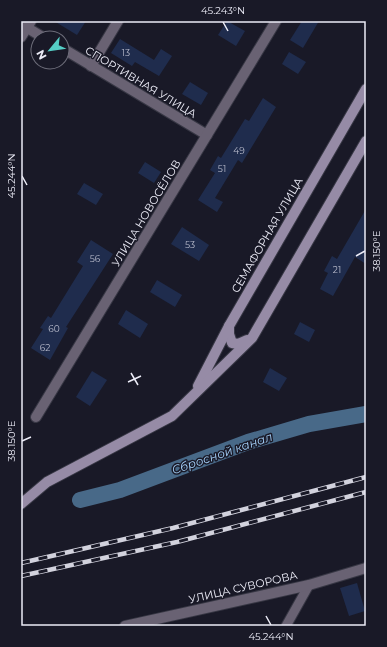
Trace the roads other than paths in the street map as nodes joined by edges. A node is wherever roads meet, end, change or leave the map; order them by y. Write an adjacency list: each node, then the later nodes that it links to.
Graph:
1 (118, 21): 6 (street)
2 (276, 21): 8 (street, УЛИЦА НОВОСЁЛОВ)
3 (26, 24): 4 (street)
4 (21, 37)
5 (70, 53): 6 (street, СПОРТИВНАЯ УЛИЦА)
6 (91, 66): 8 (street, СПОРТИВНАЯ УЛИЦА)
7 (366, 89): 10 (street, СЕМАФОРНАЯ УЛИЦА)
8 (207, 135): 13 (street, УЛИЦА НОВОСЁЛОВ)
9 (366, 141): 11 (street, СЕМАФОРНАЯ УЛИЦА)
10 (229, 326): 11 (street); 12 (street, СЕМАФОРНАЯ УЛИЦА)
11 (252, 338): 12 (street, СЕМАФОРНАЯ УЛИЦА)
12 (194, 395): 14 (street, СЕМАФОРНАЯ УЛИЦА)
13 (36, 417)
14 (21, 504)
15 (366, 568): 16 (street, УЛИЦА СУВОРОВА)
16 (309, 585): 17 (street, УЛИЦА СУВОРОВА); 18 (lane)
17 (124, 626)
18 (286, 626)

